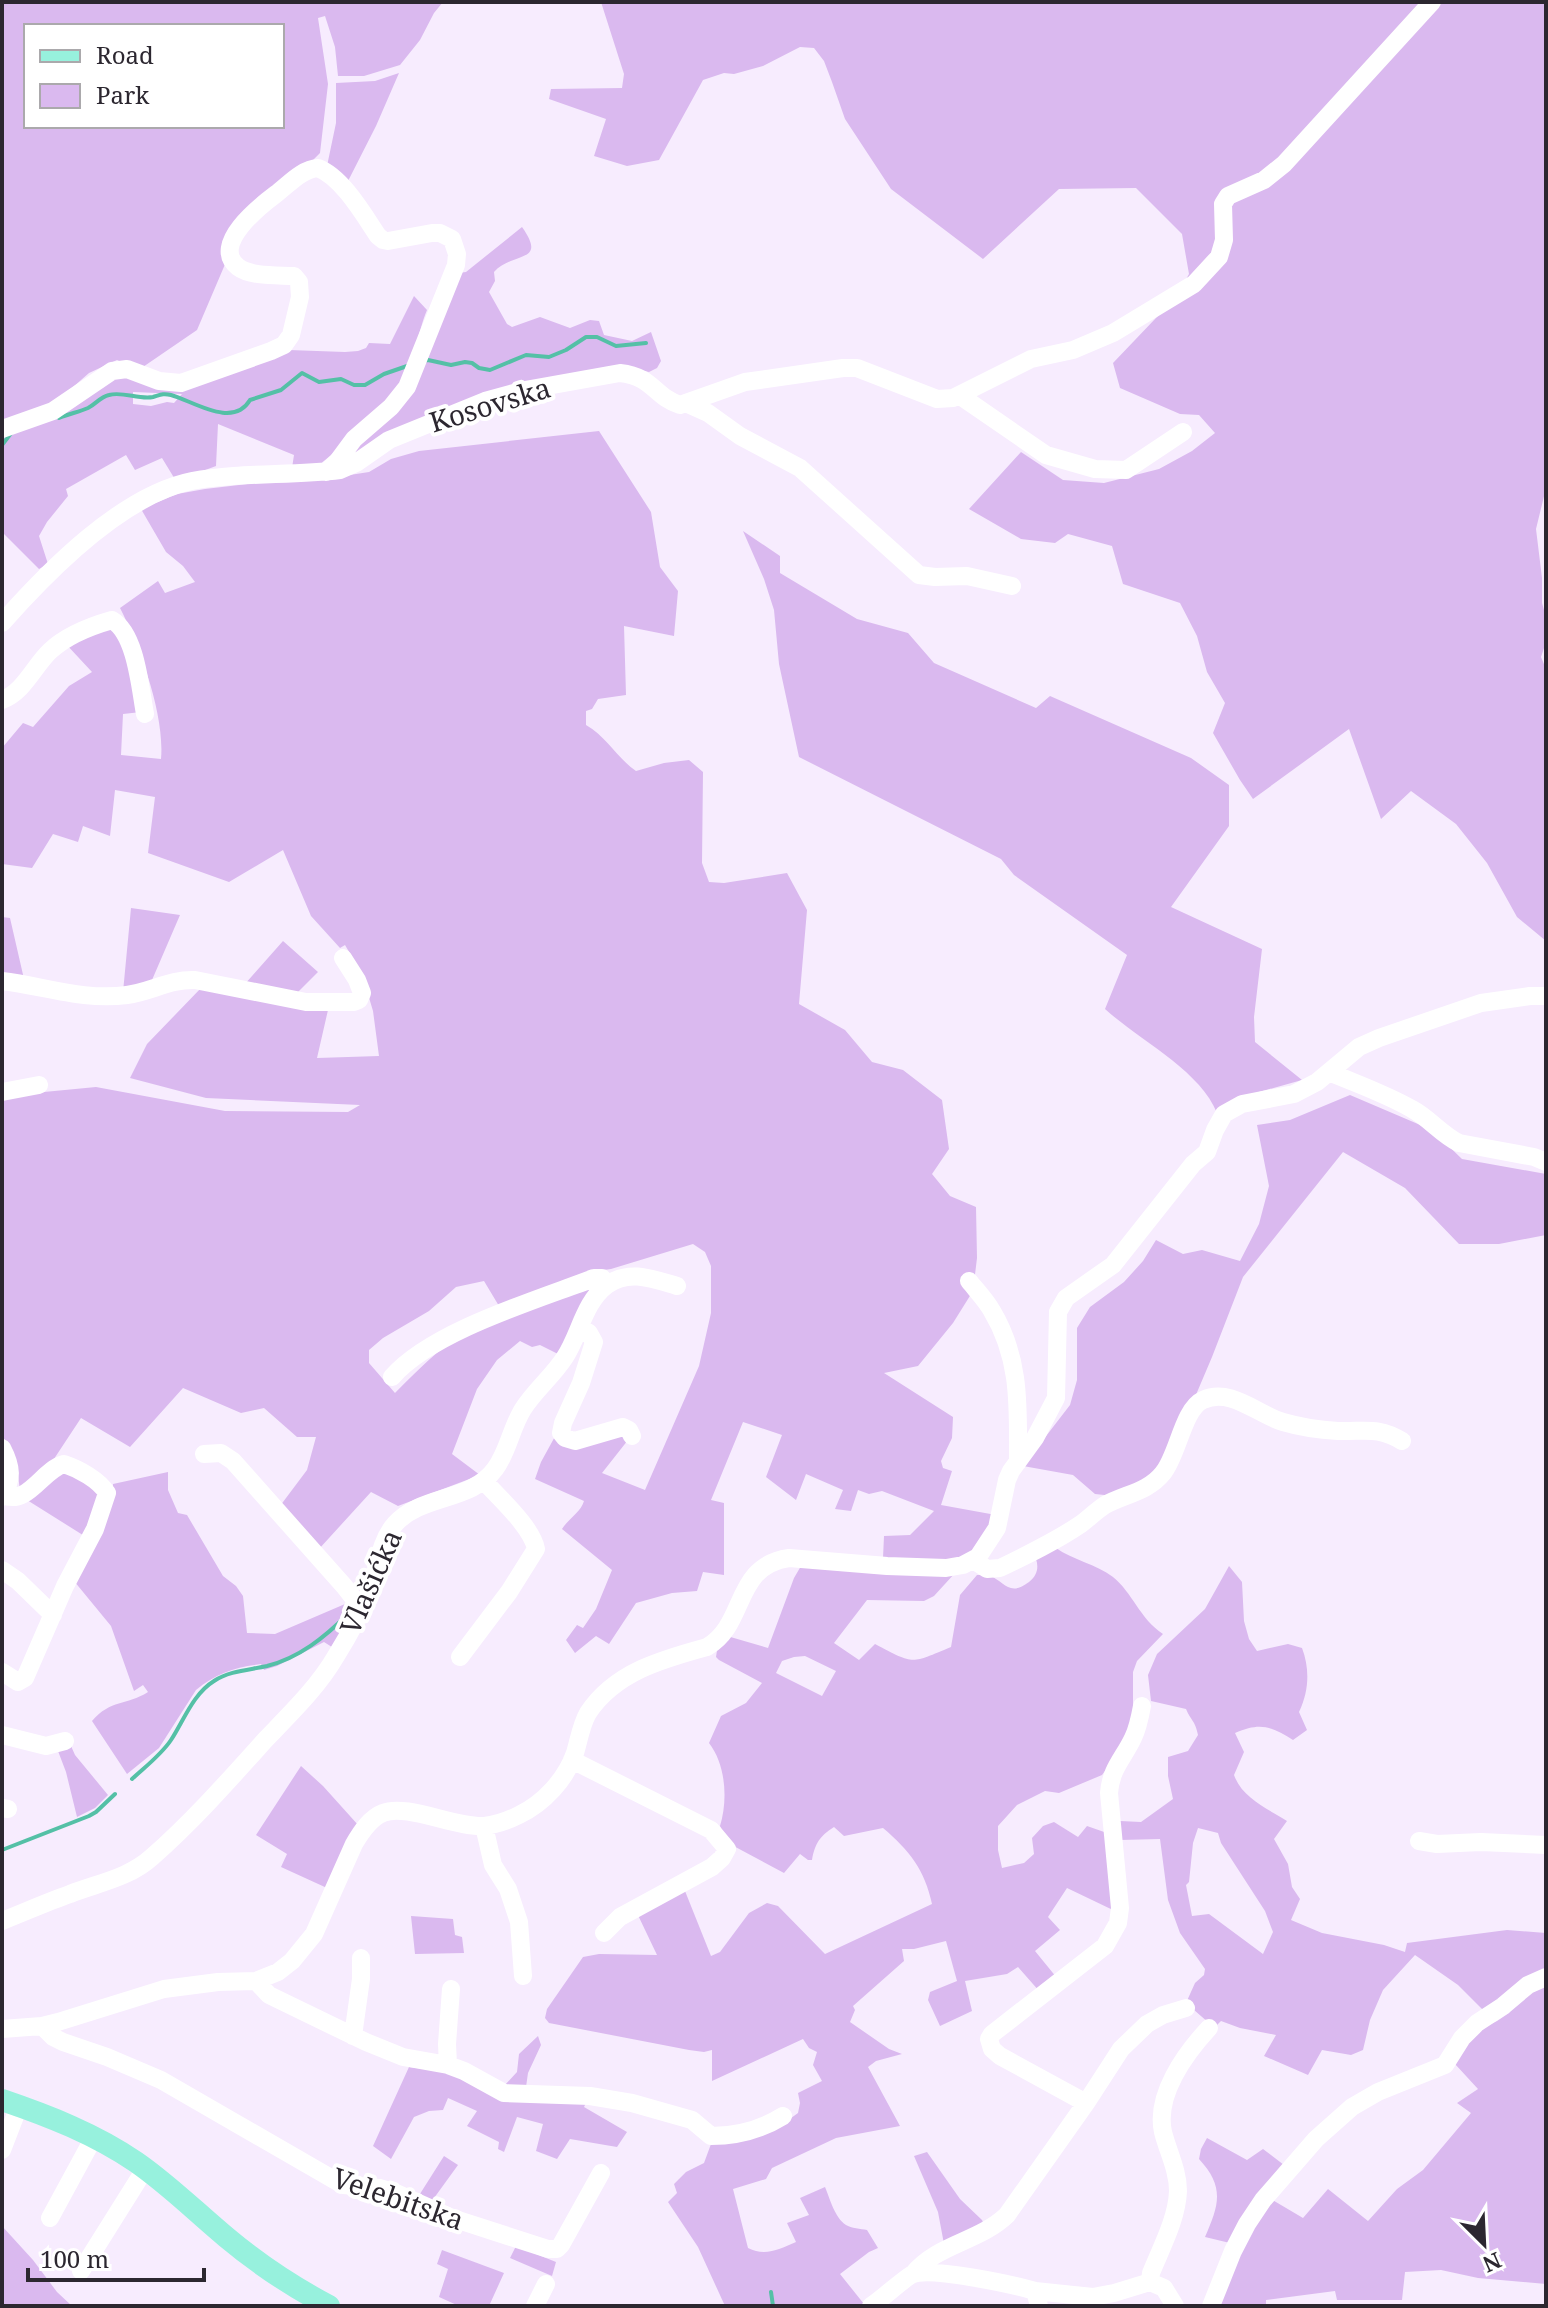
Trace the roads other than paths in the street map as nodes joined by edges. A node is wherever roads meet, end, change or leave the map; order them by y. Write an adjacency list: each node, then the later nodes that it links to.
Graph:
1 (1432, 2): 2 (street)
2 (959, 395): 3 (street); 5 (street)
3 (688, 404): 6 (street, Kosovska); 7 (street, Kosovska)
4 (2, 429): 6 (street)
5 (1183, 432)
6 (326, 472): 8 (street, Kosovska)
7 (1012, 586)
8 (2, 623)
9 (2, 700): 10 (street)
10 (145, 714)
11 (343, 958): 12 (street)
12 (2, 981)
13 (1546, 996): 14 (street)
14 (1329, 1072): 17 (street); 27 (street)
15 (39, 1085): 16 (street)
16 (2, 1092)
17 (1546, 1162)
18 (969, 1281): 27 (street)
19 (607, 1285): 20 (street); 21 (street); 22 (street)
20 (677, 1286)
21 (580, 1327): 23 (street); 28 (street)
22 (392, 1377)
23 (632, 1436)
24 (1402, 1441): 30 (street)
25 (2, 1448): 29 (street)
26 (204, 1454): 32 (street)
27 (1018, 1462): 30 (street)
28 (484, 1481): 32 (street, Vlašićka); 34 (street)
29 (3, 1496): 33 (street)
30 (973, 1560): 39 (street)
31 (2, 1570): 33 (street)
32 (362, 1609): 43 (street, Vlašićka)
33 (53, 1615): 35 (street)
34 (460, 1657)
35 (2, 1672)
36 (1142, 1706): 57 (street)
37 (2, 1735): 38 (street)
38 (65, 1741)
39 (572, 1760): 40 (street); 44 (street)
40 (484, 1826): 46 (street); 48 (street)
41 (1419, 1841): 42 (street)
42 (1546, 1845)
43 (2, 1921)
44 (604, 1933)
45 (361, 1958): 54 (street)
46 (523, 1976)
47 (1546, 1977): 74 (street)
48 (256, 1981): 51 (street); 54 (street)
49 (451, 1989): 55 (street)
50 (1186, 2008): 57 (street)
51 (42, 2026): 53 (street); 62 (street, Velebitska)
52 (1209, 2028): 66 (street)
53 (2, 2029)
54 (353, 2036): 55 (street)
55 (448, 2065): 58 (street)
56 (10, 2103): 59 (main road); 60 (street)
57 (1086, 2103): 65 (street)
58 (783, 2116)
59 (94, 2137): 61 (main road); 63 (street)
60 (2, 2150)
61 (145, 2169): 64 (street); 69 (main road)
62 (601, 2173)
63 (50, 2218)
64 (81, 2271)
65 (913, 2274): 68 (street); 71 (street)
66 (1150, 2282): 68 (street); 73 (street)
67 (546, 2284): 70 (street)
68 (1032, 2295): 72 (street)
69 (329, 2306)
70 (535, 2306)
71 (871, 2306)
72 (1014, 2306)
73 (1175, 2306)
74 (1211, 2306)

